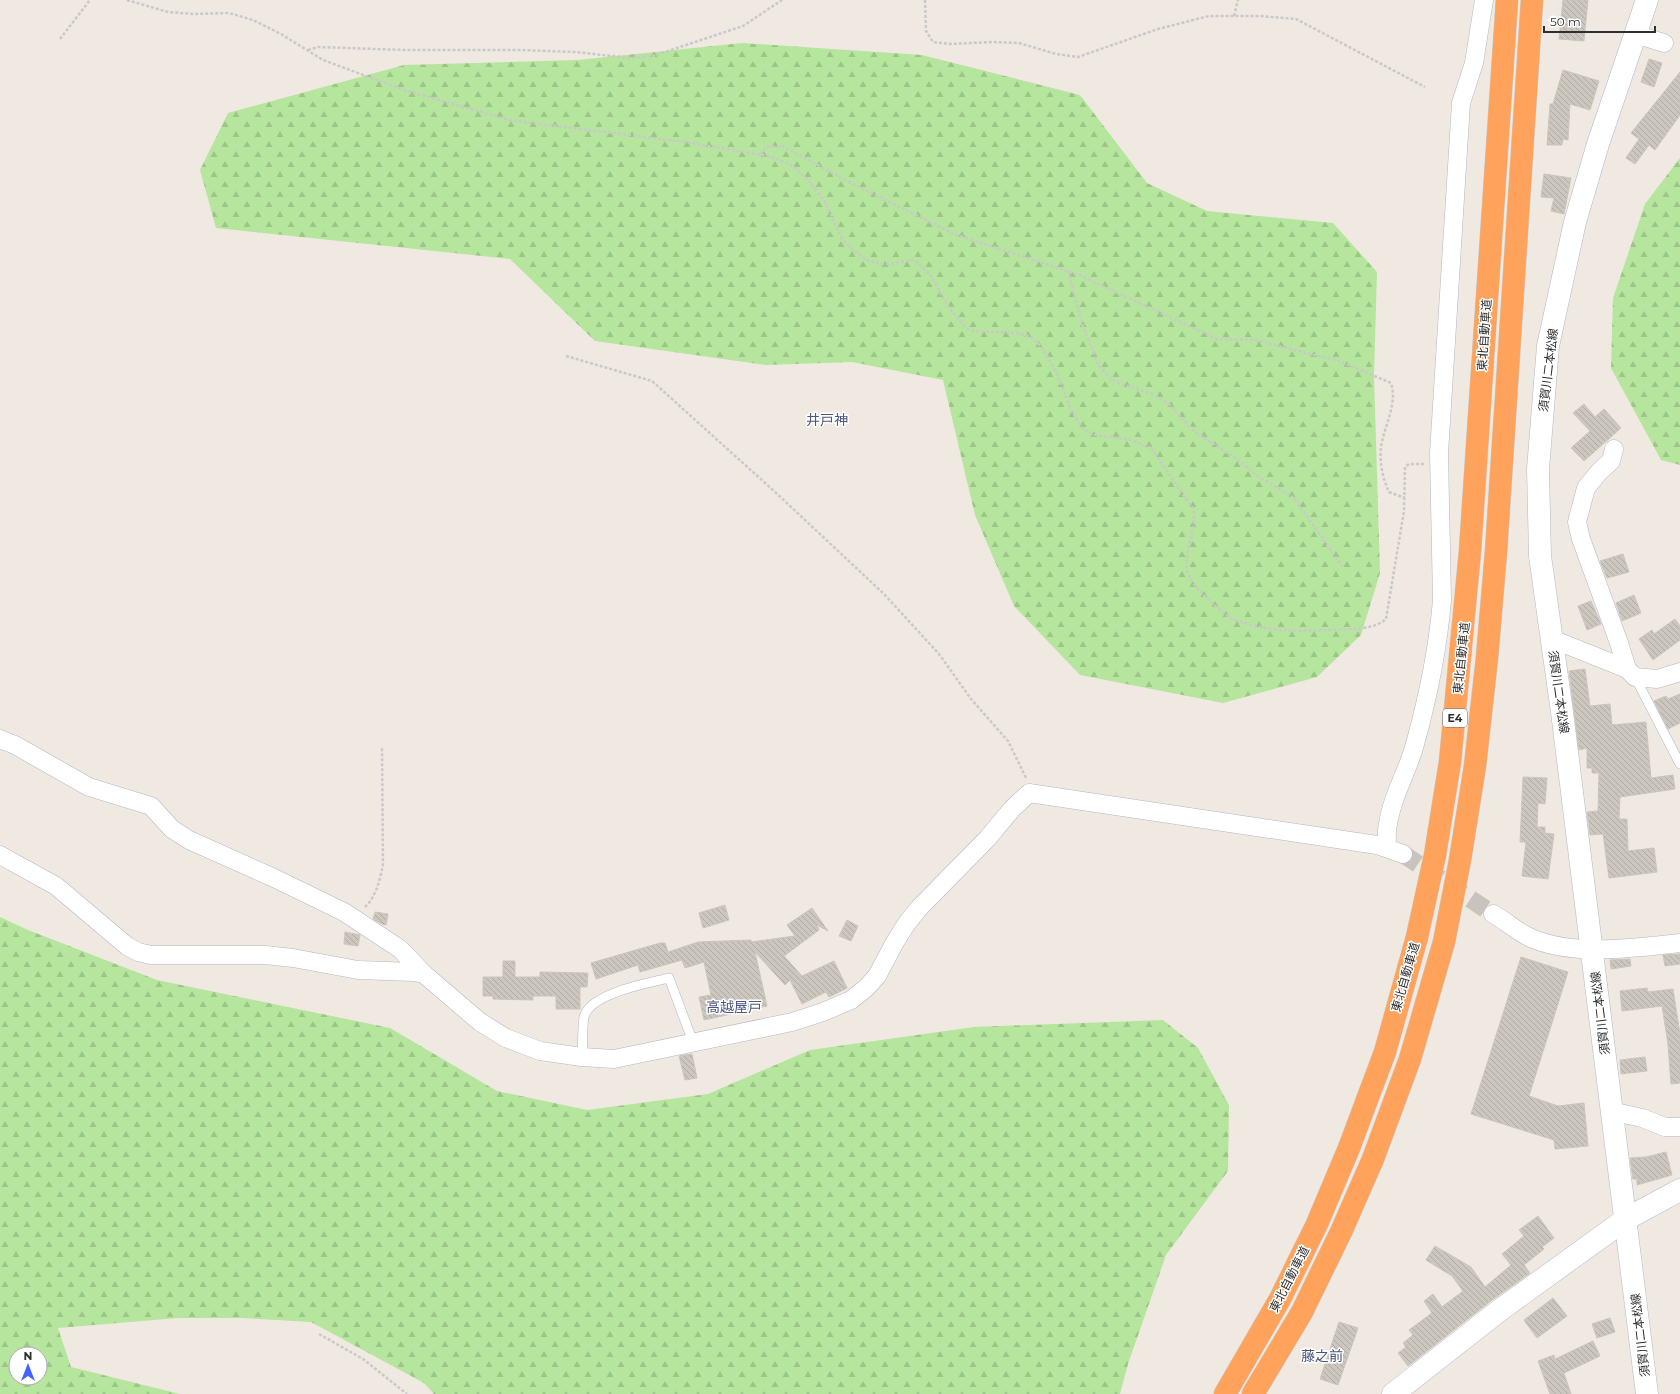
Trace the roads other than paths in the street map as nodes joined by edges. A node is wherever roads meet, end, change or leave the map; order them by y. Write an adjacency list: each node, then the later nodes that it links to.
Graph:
1 (1484, 0): 18 (street)
2 (1507, 0): 24 (highway, 東北自動車道 / E4)
3 (1532, 0): 25 (highway, E4)
4 (1647, 0): 5 (main road, 須賀川二本松線)
5 (1635, 34): 6 (street); 8 (main road, 須賀川二本松線)
6 (1664, 43)
7 (1614, 449): 10 (street)
8 (1552, 639): 10 (street); 16 (main road, 須賀川二本松線)
9 (1680, 672): 10 (street)
10 (1631, 673): 12 (lane)
11 (0, 739): 17 (street)
12 (1680, 764)
13 (0, 855): 17 (street)
14 (1493, 914): 16 (street)
15 (1680, 943): 16 (street)
16 (1592, 948): 20 (main road, 須賀川二本松線)
17 (424, 974): 19 (street)
18 (693, 1042): 19 (street); 19 (lane)
19 (582, 1058)
20 (1611, 1111): 21 (street); 23 (main road, 須賀川二本松線)
21 (1680, 1127)
22 (1680, 1190): 23 (main road)
23 (1626, 1219): 26 (main road); 27 (main road, 須賀川二本松線)
24 (1225, 1394)
25 (1253, 1394)
26 (1393, 1394)
27 (1647, 1394)

